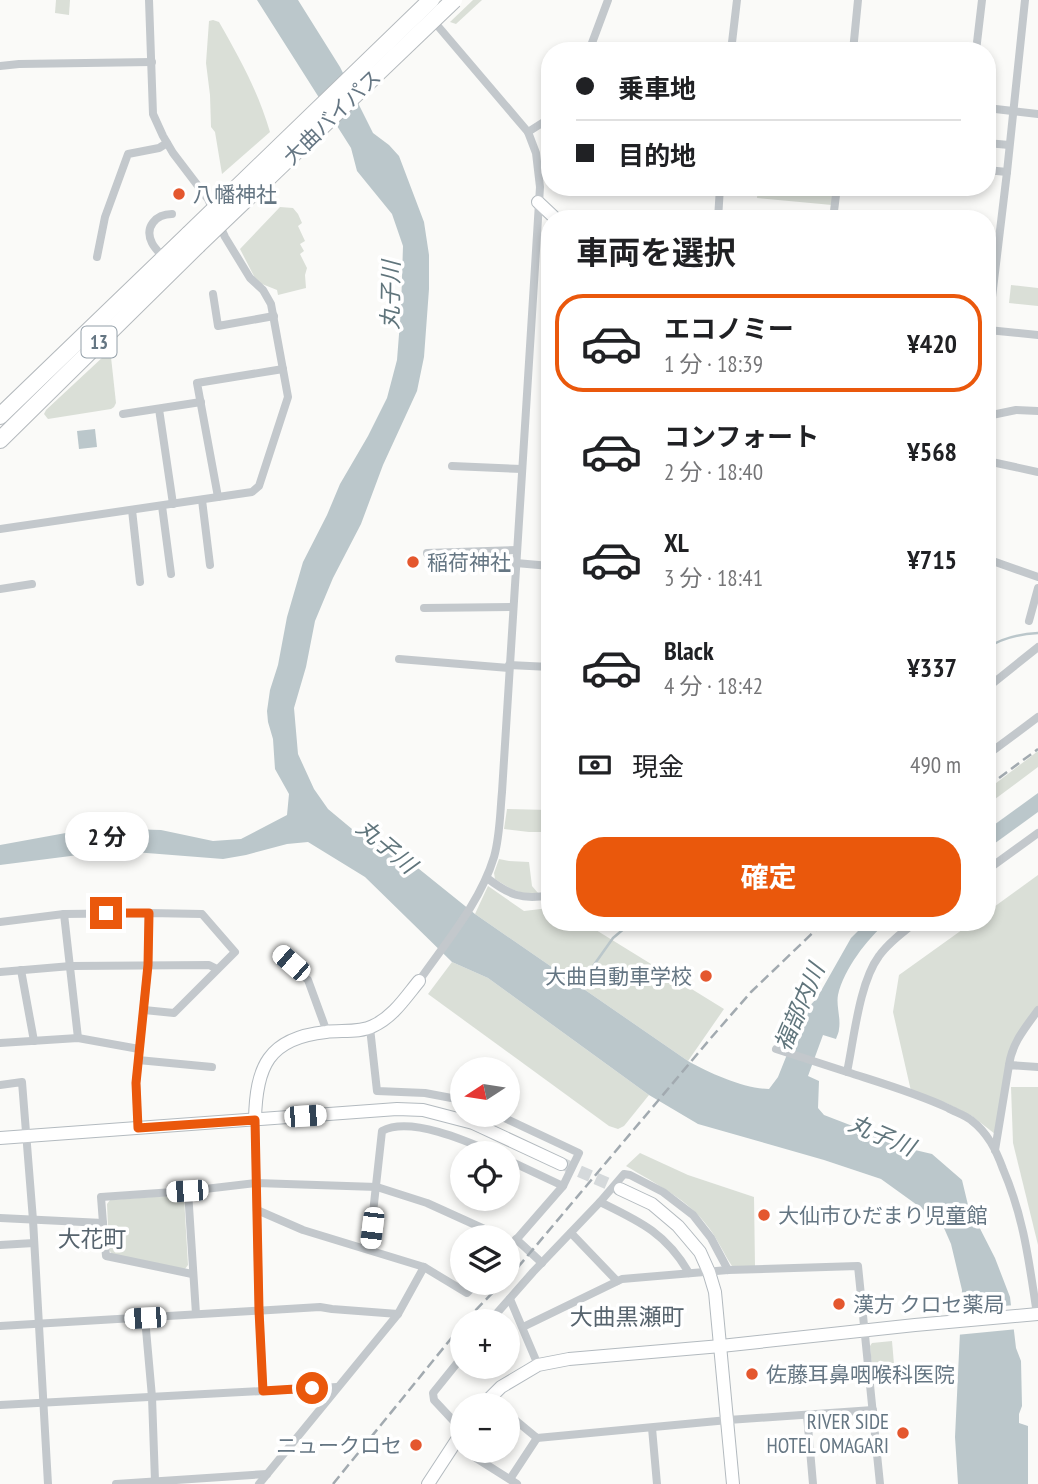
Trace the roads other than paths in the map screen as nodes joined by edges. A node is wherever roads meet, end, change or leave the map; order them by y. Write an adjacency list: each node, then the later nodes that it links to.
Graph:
1 (149, 0): 14 (street)
2 (415, 0): 20 (street)
3 (431, 0): 29 (highway, 大曲バイパス / 13, bridge)
4 (454, 0): 29 (highway, 大曲バイパス / 13, bridge)
5 (608, 0): 10 (street)
6 (737, 0): 11 (street)
7 (858, 0): 12 (street)
8 (982, 0): 13 (street)
9 (1025, 0): 17 (street)
10 (592, 42)
11 (732, 42)
12 (854, 42)
13 (977, 42)
14 (152, 62): 15 (street); 21 (street)
15 (0, 66)
16 (996, 108): 17 (street)
17 (1013, 111): 18 (street); 23 (street)
18 (1038, 114)
19 (541, 124): 20 (street)
20 (528, 132): 26 (street)
21 (167, 143): 30 (street); 34 (street)
22 (996, 144): 23 (street)
23 (1009, 145): 25 (street)
24 (996, 171): 25 (street)
25 (1007, 172): 32 (street)
26 (538, 202): 27 (street); 47 (street)
27 (546, 210)
28 (172, 214): 31 (street)
29 (194, 239): 31 (highway, 大曲バイパス / 13); 44 (highway, 大曲バイパス / 13)
30 (97, 257)
31 (164, 258): 43 (highway, 大曲バイパス / 13)
32 (996, 266)
33 (213, 294): 34 (street)
34 (274, 317): 37 (street)
35 (996, 334): 36 (street)
36 (1038, 335)
37 (283, 369): 38 (street); 49 (street)
38 (201, 402): 39 (street); 49 (street)
39 (159, 409): 41 (street); 51 (street)
40 (1038, 411): 42 (street)
41 (123, 414)
42 (996, 414)
43 (0, 416)
44 (0, 440)
45 (996, 463): 48 (street)
46 (452, 466): 47 (street)
47 (522, 469): 55 (street)
48 (1038, 472)
49 (218, 497): 50 (street)
50 (202, 500): 51 (street); 59 (street)
51 (173, 504): 52 (street)
52 (162, 506): 53 (street); 61 (street)
53 (132, 510): 54 (street); 63 (street)
54 (0, 529)
55 (517, 550): 56 (street); 58 (street)
56 (427, 554)
57 (996, 562): 62 (street)
58 (516, 563): 60 (street); 67 (street)
59 (210, 565)
60 (541, 565)
61 (171, 574)
62 (1038, 576)
63 (140, 582)
64 (32, 584): 66 (street)
65 (1038, 588): 69 (street)
66 (0, 589)
67 (513, 607): 68 (street); 72 (street)
68 (424, 608)
69 (1029, 621)
70 (1038, 648): 74 (street)
71 (399, 659): 72 (street)
72 (509, 667): 73 (street); 79 (street)
73 (541, 667)
74 (996, 681)
75 (1038, 717): 76 (street)
76 (996, 745)
77 (1038, 833): 78 (street)
78 (996, 863)
79 (486, 878): 80 (street); 91 (street)
80 (541, 897)
81 (149, 913): 82 (street); 86 (street); 88 (street)
82 (64, 914): 83 (street); 87 (street)
83 (0, 922)
84 (906, 931): 105 (street)
85 (278, 952): 95 (street)
86 (148, 965): 87 (street); 88 (street); 92 (street)
87 (71, 966): 89 (street); 96 (street)
88 (217, 969): 92 (street)
89 (20, 970): 90 (street); 97 (street)
90 (0, 972)
91 (419, 981): 94 (street)
92 (144, 1010): 99 (street)
93 (1038, 1010): 102 (street)
94 (370, 1028): 95 (street); 107 (street)
95 (327, 1032): 108 (street)
96 (78, 1038): 97 (street); 99 (street)
97 (34, 1041): 98 (street)
98 (0, 1042)
99 (139, 1049): 101 (street)
100 (776, 1049): 105 (street)
101 (138, 1060): 103 (street); 110 (street)
102 (1009, 1065): 104 (street); 114 (street)
103 (212, 1067)
104 (1038, 1067)
105 (847, 1072): 114 (street)
106 (0, 1084): 111 (street)
107 (450, 1098)
108 (255, 1120): 110 (street); 115 (street); 117 (street)
109 (520, 1125): 118 (street)
110 (138, 1128): 111 (street)
111 (27, 1136): 112 (street); 125 (street)
112 (0, 1138)
113 (465, 1141): 119 (street)
114 (995, 1150): 147 (street)
115 (561, 1164)
116 (520, 1166): 118 (street)
117 (256, 1183): 119 (street); 121 (street); 123 (street)
118 (563, 1186): 128 (street)
119 (377, 1187): 127 (street); 132 (street)
120 (620, 1189): 137 (street)
121 (187, 1191): 126 (street); 139 (street)
122 (600, 1202): 129 (street); 136 (street); 138 (street)
123 (257, 1210): 132 (street); 144 (street)
124 (0, 1218): 125 (street)
125 (33, 1220): 126 (street); 130 (street)
126 (103, 1223): 139 (street)
127 (476, 1225)
128 (520, 1233)
129 (570, 1233): 134 (street); 140 (street)
130 (34, 1243): 131 (street); 149 (street)
131 (0, 1245)
132 (369, 1249): 135 (street)
133 (520, 1249): 134 (street)
134 (542, 1263): 142 (street)
135 (424, 1267): 141 (street); 146 (street)
136 (727, 1270): 137 (street); 152 (street)
137 (709, 1272): 138 (street); 153 (street)
138 (688, 1273): 140 (street)
139 (192, 1274): 145 (street)
140 (617, 1281): 151 (street)
141 (450, 1283)
142 (510, 1299): 143 (street); 151 (street)
143 (501, 1309)
144 (259, 1310): 145 (street); 146 (street); 157 (street)
145 (196, 1314): 148 (street)
146 (398, 1314): 156 (street)
147 (1037, 1314): 152 (street)
148 (145, 1318): 149 (street); 159 (street)
149 (38, 1324): 150 (street); 160 (street)
150 (0, 1326)
151 (523, 1327): 154 (street)
152 (865, 1331): 153 (street); 162 (street)
153 (721, 1346): 154 (street); 165 (street)
154 (538, 1364): 158 (street)
155 (450, 1372): 164 (street)
156 (337, 1387): 157 (street); 171 (street)
157 (263, 1391): 159 (street)
158 (498, 1393)
159 (152, 1397): 160 (street); 172 (street)
160 (44, 1402): 161 (street); 174 (street)
161 (0, 1405)
162 (873, 1410): 163 (street); 181 (street)
163 (807, 1415): 165 (street); 180 (street)
164 (450, 1418)
165 (728, 1420): 167 (street); 179 (street)
166 (520, 1424): 168 (street)
167 (652, 1428): 168 (street); 178 (street)
168 (537, 1438): 173 (street)
169 (450, 1459): 177 (street)
170 (484, 1463): 173 (street)
171 (267, 1474): 172 (street); 176 (street)
172 (155, 1481): 175 (street)
173 (514, 1482)
174 (48, 1484)
175 (116, 1484)
176 (259, 1484)
177 (428, 1484)
178 (657, 1484)
179 (733, 1484)
180 (813, 1484)
181 (880, 1484)

